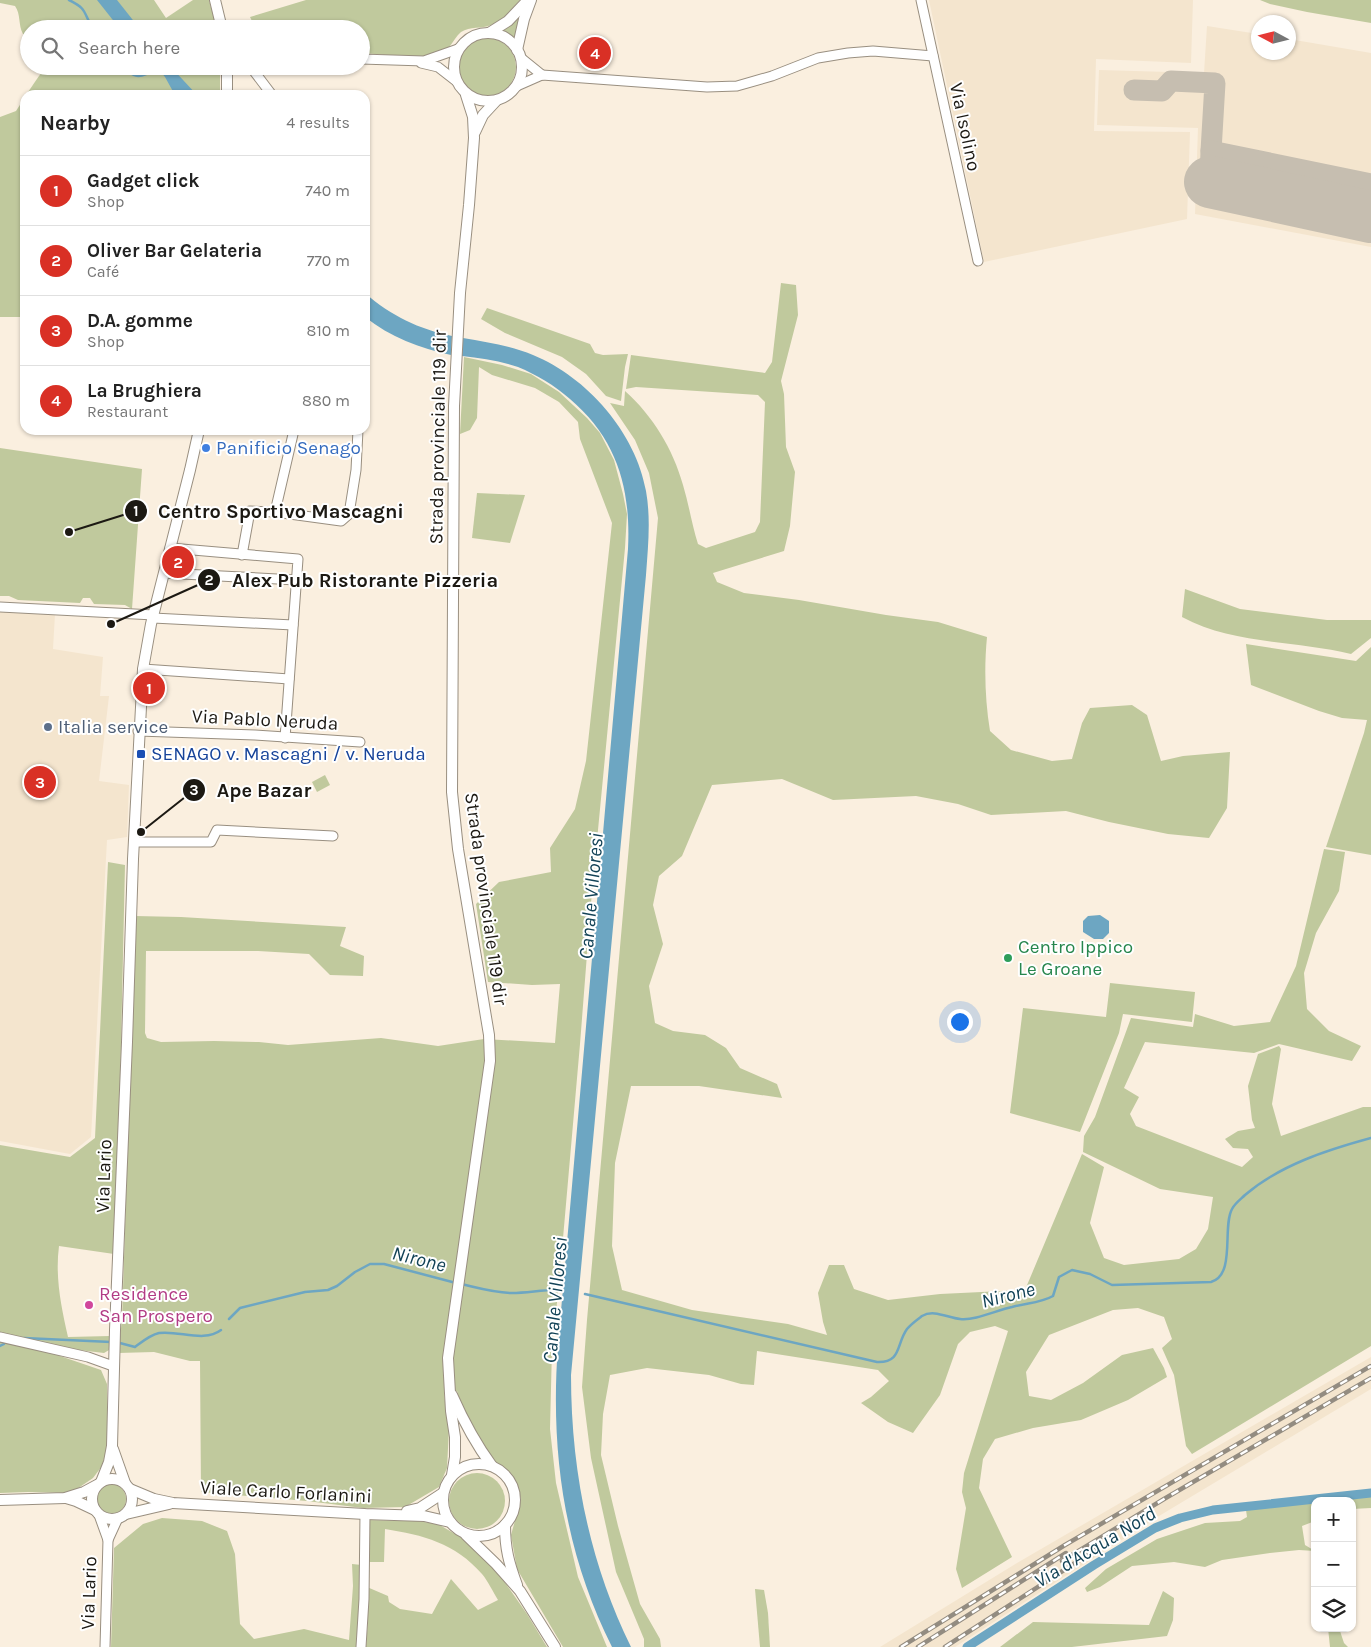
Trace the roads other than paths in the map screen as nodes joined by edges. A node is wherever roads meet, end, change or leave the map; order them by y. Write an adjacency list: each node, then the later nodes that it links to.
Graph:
1 (215, 0): 4 (street)
2 (529, 0): 5 (street); 7 (street)
3 (921, 0): 8 (street, Via Isolino)
4 (220, 20)
5 (489, 33): 6 (street); 7 (street)
6 (458, 50): 10 (street); 14 (street)
7 (519, 54): 13 (street); 15 (street)
8 (934, 56): 13 (street); 21 (street, Via Isolino)
9 (370, 59): 10 (street)
10 (416, 62): 14 (street)
11 (227, 75): 16 (street)
12 (257, 75): 17 (street)
13 (542, 75): 15 (street)
14 (456, 81): 18 (street)
15 (517, 86): 19 (street)
16 (228, 90)
17 (268, 90)
18 (466, 95): 19 (street); 20 (street, Strada provinciale 119 dir)
19 (496, 101): 20 (street, Strada provinciale 119 dir)
20 (474, 138): 42 (street, Strada provinciale 119 dir)
21 (978, 261)
22 (198, 435): 26 (street, Via Lario)
23 (293, 435): 25 (street)
24 (358, 435): 25 (street)
25 (275, 512): 27 (street)
26 (170, 548): 27 (street); 28 (street, Via Lario)
27 (242, 555): 29 (street)
28 (164, 573): 29 (street); 31 (street, Via Lario)
29 (296, 580): 32 (street)
30 (0, 607): 31 (street)
31 (153, 616): 32 (street); 33 (street, Via Lario)
32 (293, 625): 34 (street)
33 (143, 669): 34 (street); 35 (street, Via Lario)
34 (289, 679): 36 (street)
35 (138, 730): 36 (street, Via Pablo Neruda); 39 (street, Via Lario)
36 (285, 738): 37 (street, Via Pablo Neruda)
37 (360, 742)
38 (333, 836): 39 (street)
39 (134, 842): 41 (street, Via Lario)
40 (0, 1337): 41 (street)
41 (113, 1366): 43 (street, Via Lario)
42 (450, 1392): 44 (street, Strada provinciale 119 dir); 45 (street, Strada provinciale 119 dir)
43 (112, 1446): 46 (street, Via Lario); 47 (street, Via Lario)
44 (492, 1466): 45 (street); 57 (street)
45 (452, 1476): 48 (street)
46 (99, 1483): 47 (street); 49 (street); 52 (street)
47 (128, 1486): 51 (street, Viale Carlo Forlanini); 55 (street)
48 (443, 1492): 54 (street, Viale Carlo Forlanini); 56 (street)
49 (65, 1498): 50 (street); 52 (street)
50 (0, 1500)
51 (173, 1503): 53 (street, Viale Carlo Forlanini); 55 (street, Viale Carlo Forlanini)
52 (97, 1512): 55 (street); 59 (street, Via Lario)
53 (365, 1514): 54 (street, Viale Carlo Forlanini); 62 (street)
54 (397, 1514): 56 (street, Viale Carlo Forlanini)
55 (122, 1516): 59 (street, Via Lario)
56 (450, 1522): 58 (street)
57 (505, 1525): 58 (street); 60 (street)
58 (466, 1534): 60 (street)
59 (108, 1540): 61 (street, Via Lario)
60 (520, 1590): 63 (street)
61 (105, 1647)
62 (361, 1647)
63 (556, 1647)

